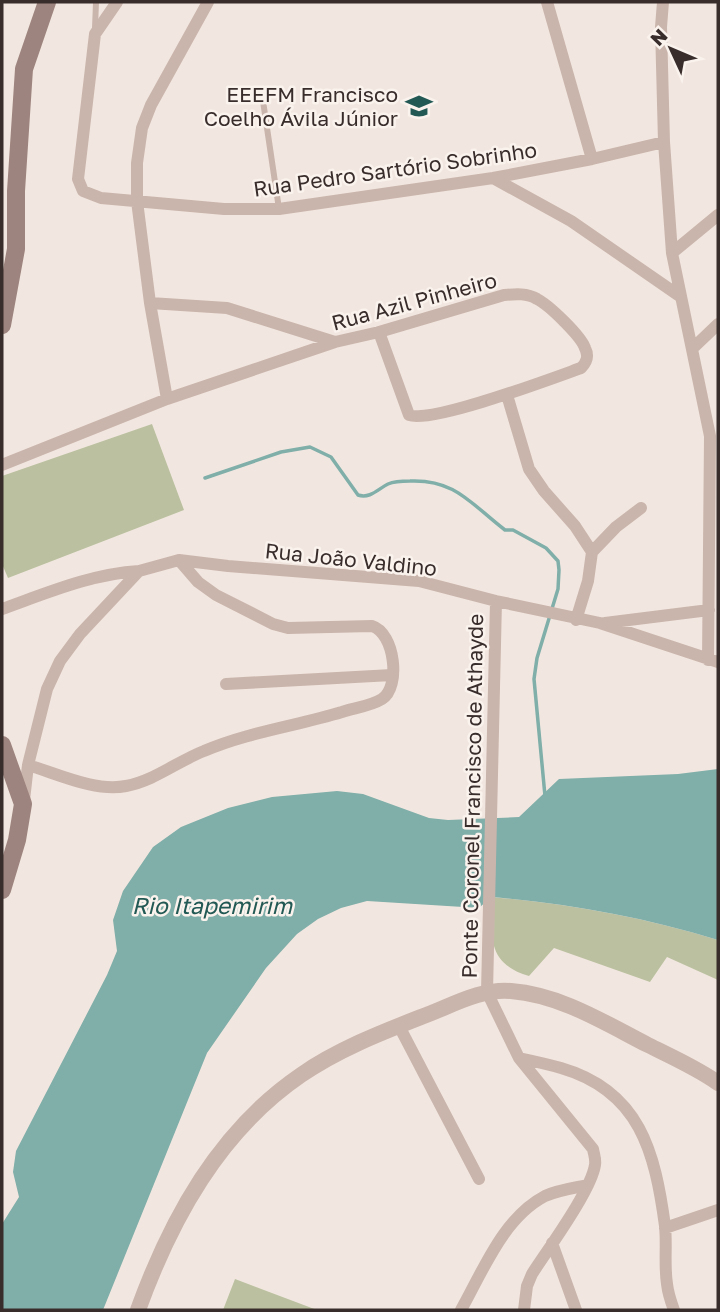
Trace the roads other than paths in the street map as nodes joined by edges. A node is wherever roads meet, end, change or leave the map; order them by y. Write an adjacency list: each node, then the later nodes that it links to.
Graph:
1 (47, 2): 19 (main road)
2 (96, 2): 7 (lane)
3 (117, 2): 7 (street)
4 (208, 2): 12 (street)
5 (547, 2): 10 (street)
6 (663, 2): 9 (street)
7 (95, 34): 12 (street, Rua Pedro Sartório Sobrinho)
8 (263, 101): 13 (lane)
9 (664, 142): 10 (street, Rua Pedro Sartório Sobrinho); 15 (street)
10 (592, 159): 11 (street, Rua Pedro Sartório Sobrinho)
11 (493, 178): 13 (street, Rua Pedro Sartório Sobrinho); 16 (street)
12 (137, 201): 13 (street, Rua Pedro Sartório Sobrinho); 17 (street)
13 (279, 209)
14 (718, 215): 15 (street)
15 (672, 253): 16 (street)
16 (681, 297): 22 (street)
17 (150, 303): 21 (street); 24 (street)
18 (718, 324): 22 (street)
19 (2, 325)
20 (379, 332): 21 (street, Rua Azil Pinheiro); 23 (street); 23 (street, Rua Azil Pinheiro)
21 (335, 342): 24 (street, Rua Azil Pinheiro)
22 (693, 348): 26 (street)
23 (507, 395): 29 (street)
24 (167, 399): 27 (street, Rua Azil Pinheiro)
25 (718, 425): 26 (street)
26 (710, 436): 34 (street)
27 (2, 465)
28 (641, 508): 29 (street)
29 (592, 552): 35 (street)
30 (179, 560): 31 (street); 32 (street, Rua João Valdino); 38 (street)
31 (139, 571): 33 (street); 41 (street)
32 (496, 601): 35 (street, Rua João Valdino); 44 (street, Ponte Coronel Francisco de Athayde)
33 (2, 610)
34 (709, 610): 36 (street, Rua João Valdino); 37 (street)
35 (576, 620): 36 (street, Rua João Valdino)
36 (600, 623): 37 (street, Rua João Valdino)
37 (713, 661)
38 (393, 675): 39 (street); 41 (street)
39 (226, 684)
40 (2, 745): 42 (main road)
41 (28, 765): 42 (street)
42 (23, 804): 43 (main road)
43 (2, 890)
44 (487, 992): 45 (street); 46 (street); 47 (street)
45 (399, 1026): 48 (street); 53 (street)
46 (519, 1058): 49 (street); 51 (street)
47 (718, 1083)
48 (479, 1179)
49 (588, 1185): 52 (street); 54 (street)
50 (718, 1210): 51 (street)
51 (665, 1228): 57 (street)
52 (552, 1243): 55 (street); 56 (street)
53 (138, 1310)
54 (461, 1310)
55 (524, 1310)
56 (576, 1310)
57 (674, 1310)

